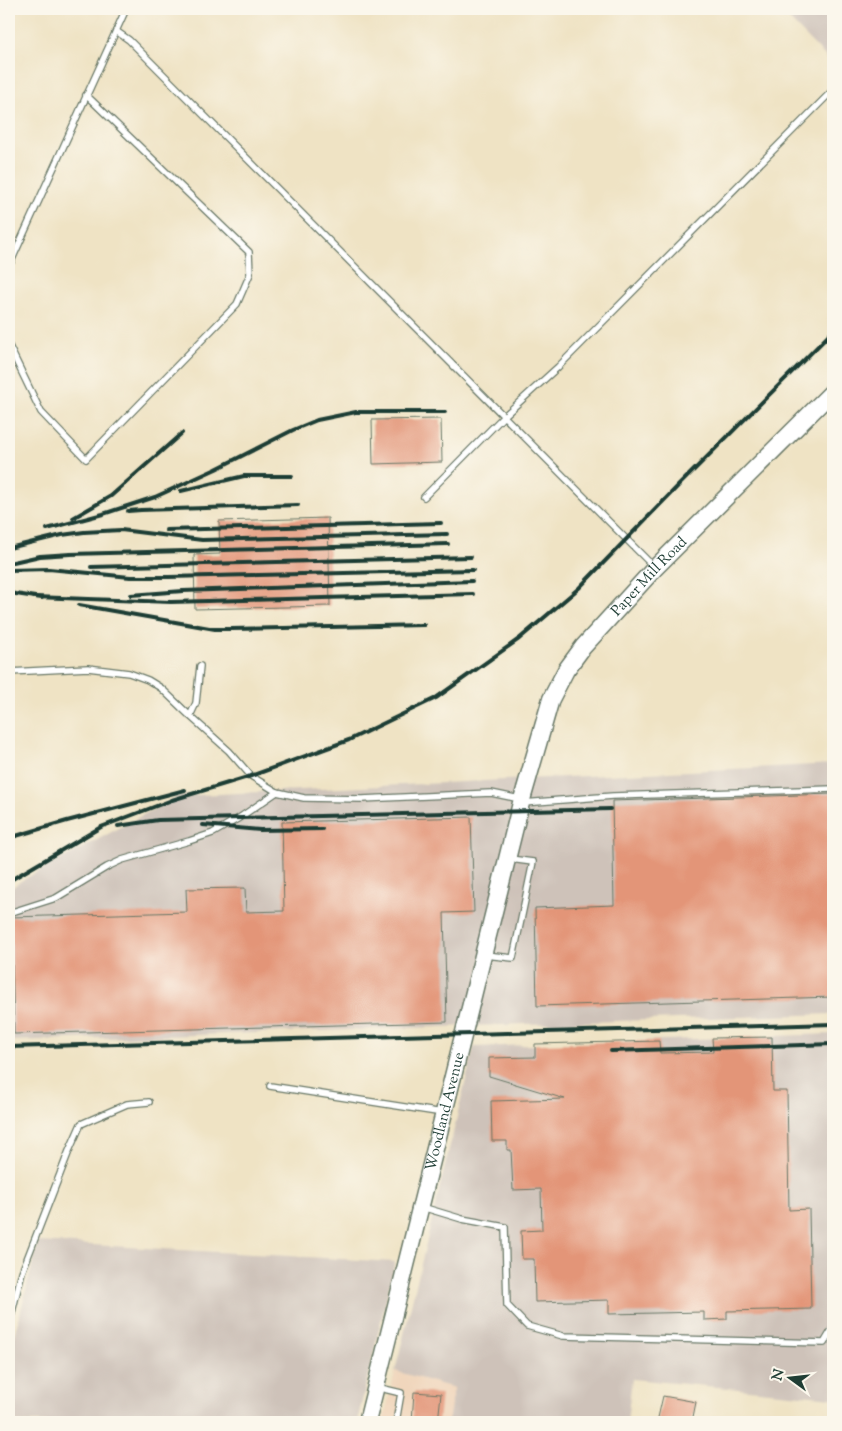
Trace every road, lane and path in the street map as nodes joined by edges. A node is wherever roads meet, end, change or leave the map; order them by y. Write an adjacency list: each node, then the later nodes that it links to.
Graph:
1 (126, 9): 2 (lane)
2 (116, 31): 4 (lane); 8 (lane)
3 (833, 90): 8 (lane)
4 (86, 95): 5 (lane); 6 (lane)
5 (9, 266)
6 (9, 346)
7 (833, 392): 10 (street, Paper Mill Road)
8 (504, 416): 9 (lane); 10 (lane)
9 (424, 497)
10 (655, 568): 16 (street, Paper Mill Road)
11 (200, 666): 13 (lane)
12 (9, 672): 13 (lane)
13 (190, 716): 15 (lane)
14 (833, 789): 16 (lane)
15 (277, 792): 16 (lane); 18 (lane)
16 (521, 802): 17 (street, Woodland Avenue)
17 (507, 858): 19 (street, Woodland Avenue); 19 (lane)
18 (9, 914)
19 (483, 955): 22 (street, Woodland Avenue)
20 (270, 1086): 22 (lane)
21 (149, 1102): 24 (lane)
22 (443, 1113): 23 (street, Woodland Avenue)
23 (420, 1206): 25 (lane); 26 (street, Woodland Avenue)
24 (9, 1324)
25 (833, 1328)
26 (375, 1386): 27 (street, Woodland Avenue); 28 (lane)
27 (367, 1422)
28 (396, 1422)

